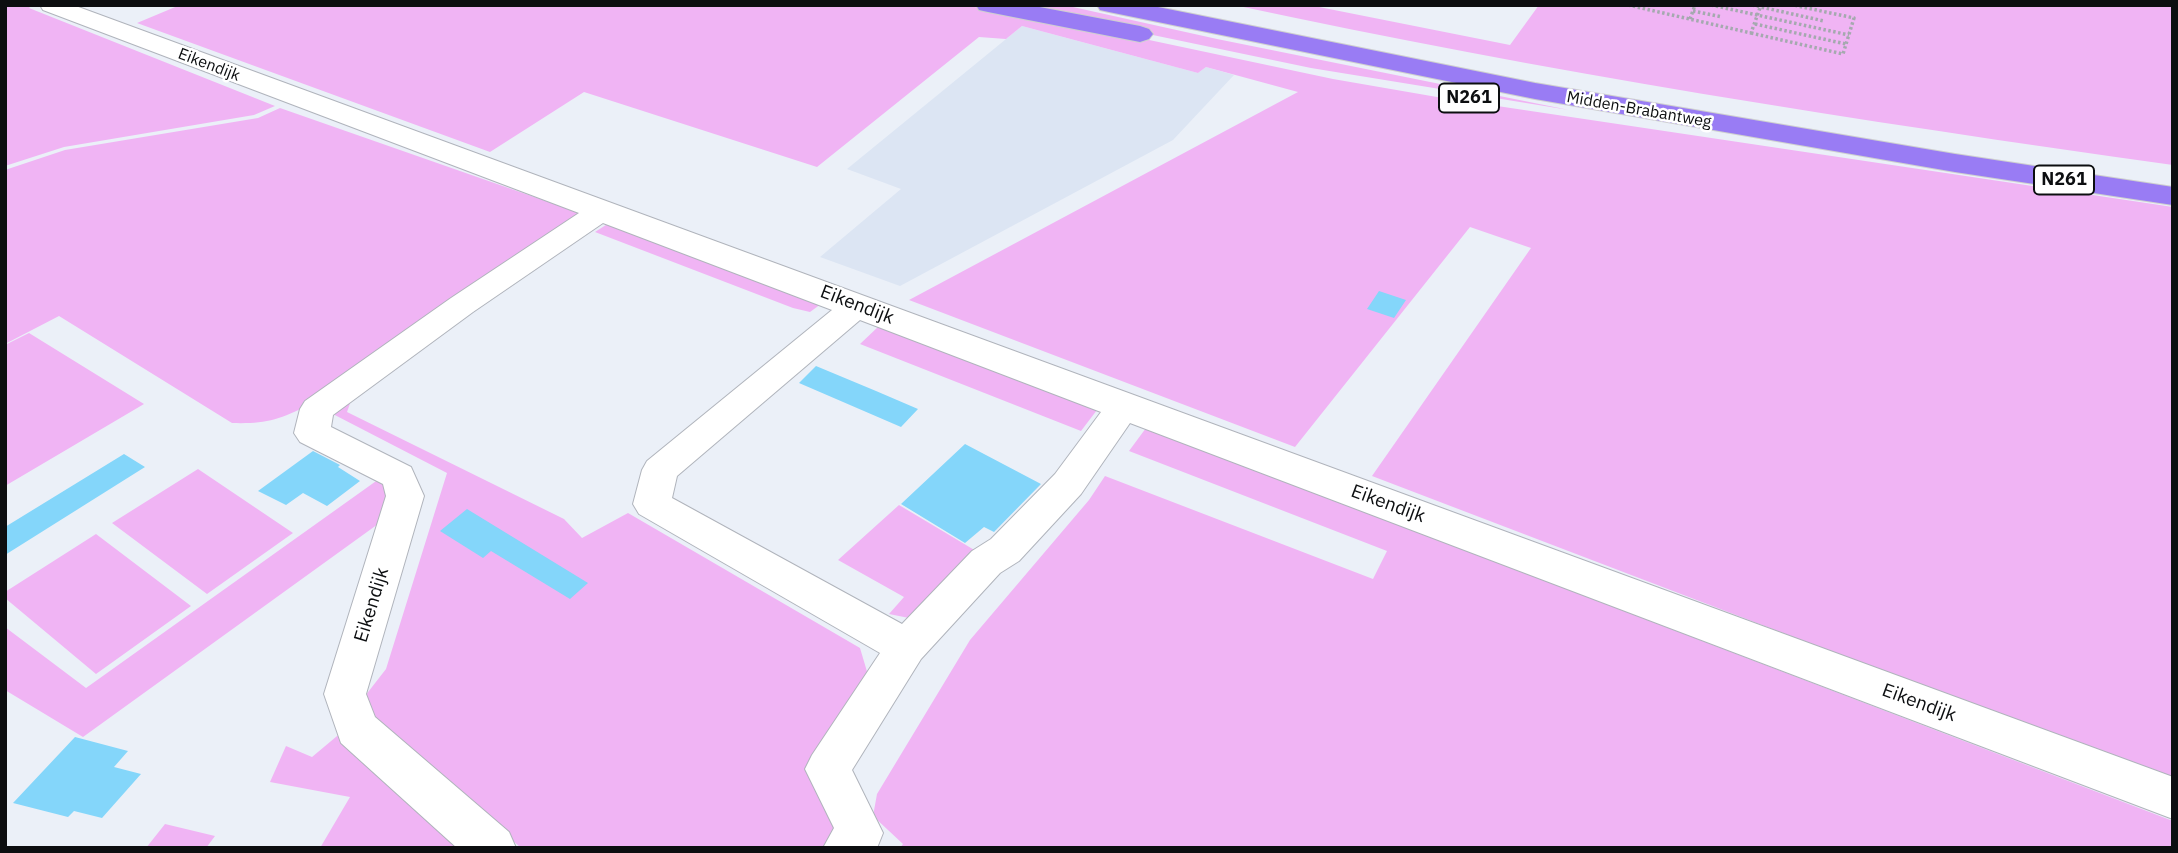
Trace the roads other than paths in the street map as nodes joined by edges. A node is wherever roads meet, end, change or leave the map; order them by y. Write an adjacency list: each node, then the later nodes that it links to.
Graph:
1 (51, 5): 8 (street, Eikendijk)
2 (988, 5): 5 (highway, N261)
3 (1109, 5): 5 (highway, Midden-Brabantweg / N261)
4 (1185, 5): 6 (highway, Midden-Brabantweg / N261)
5 (1955, 163): 7 (highway, Midden-Brabantweg / N261)
6 (2173, 179)
7 (2173, 196)
8 (603, 210): 9 (street, Eikendijk); 13 (street, Eikendijk)
9 (858, 305): 10 (street, Eikendijk); 11 (street)
10 (1124, 406): 11 (street); 12 (street, Eikendijk)
11 (906, 647): 14 (street)
12 (2173, 798)
13 (492, 848)
14 (847, 848)

